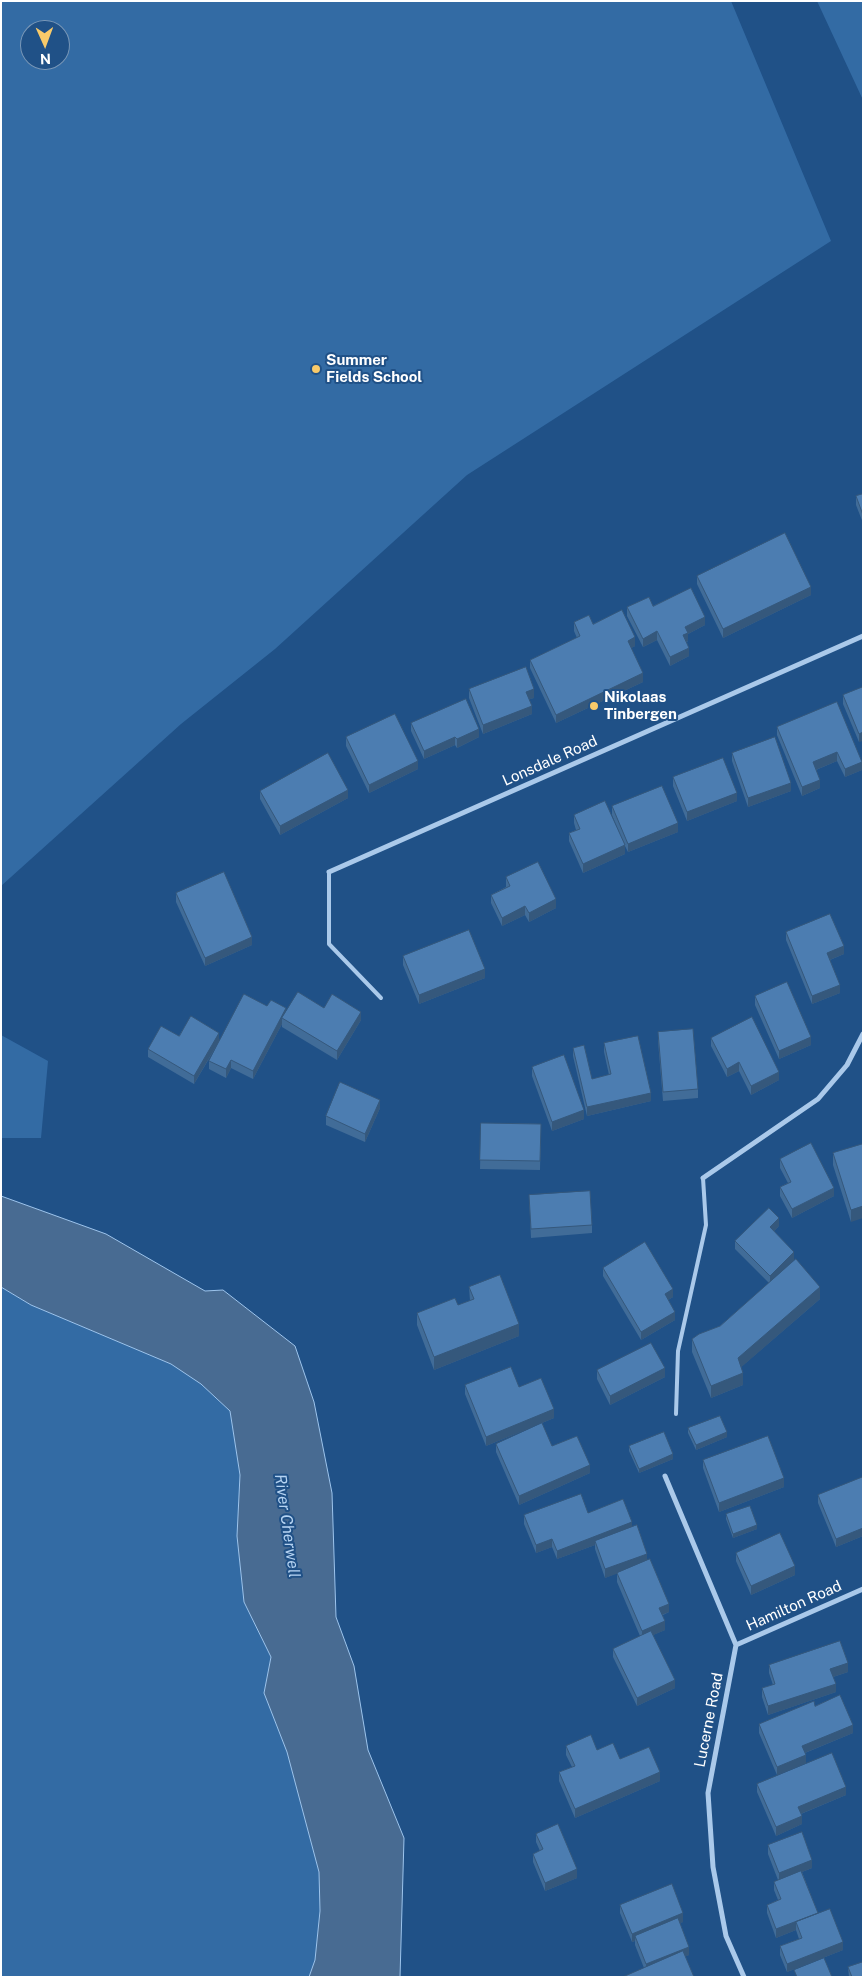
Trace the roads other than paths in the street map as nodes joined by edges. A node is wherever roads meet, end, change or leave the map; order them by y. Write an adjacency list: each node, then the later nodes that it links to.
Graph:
1 (863, 636): 2 (street, Lonsdale Road)
2 (329, 872): 3 (lane)
3 (381, 998)
4 (863, 1034): 5 (street)
5 (703, 1178): 6 (lane)
6 (676, 1414)
7 (665, 1476): 9 (street)
8 (863, 1589): 9 (street, Hamilton Road)
9 (736, 1645): 10 (street, Lucerne Road)
10 (744, 1977)

